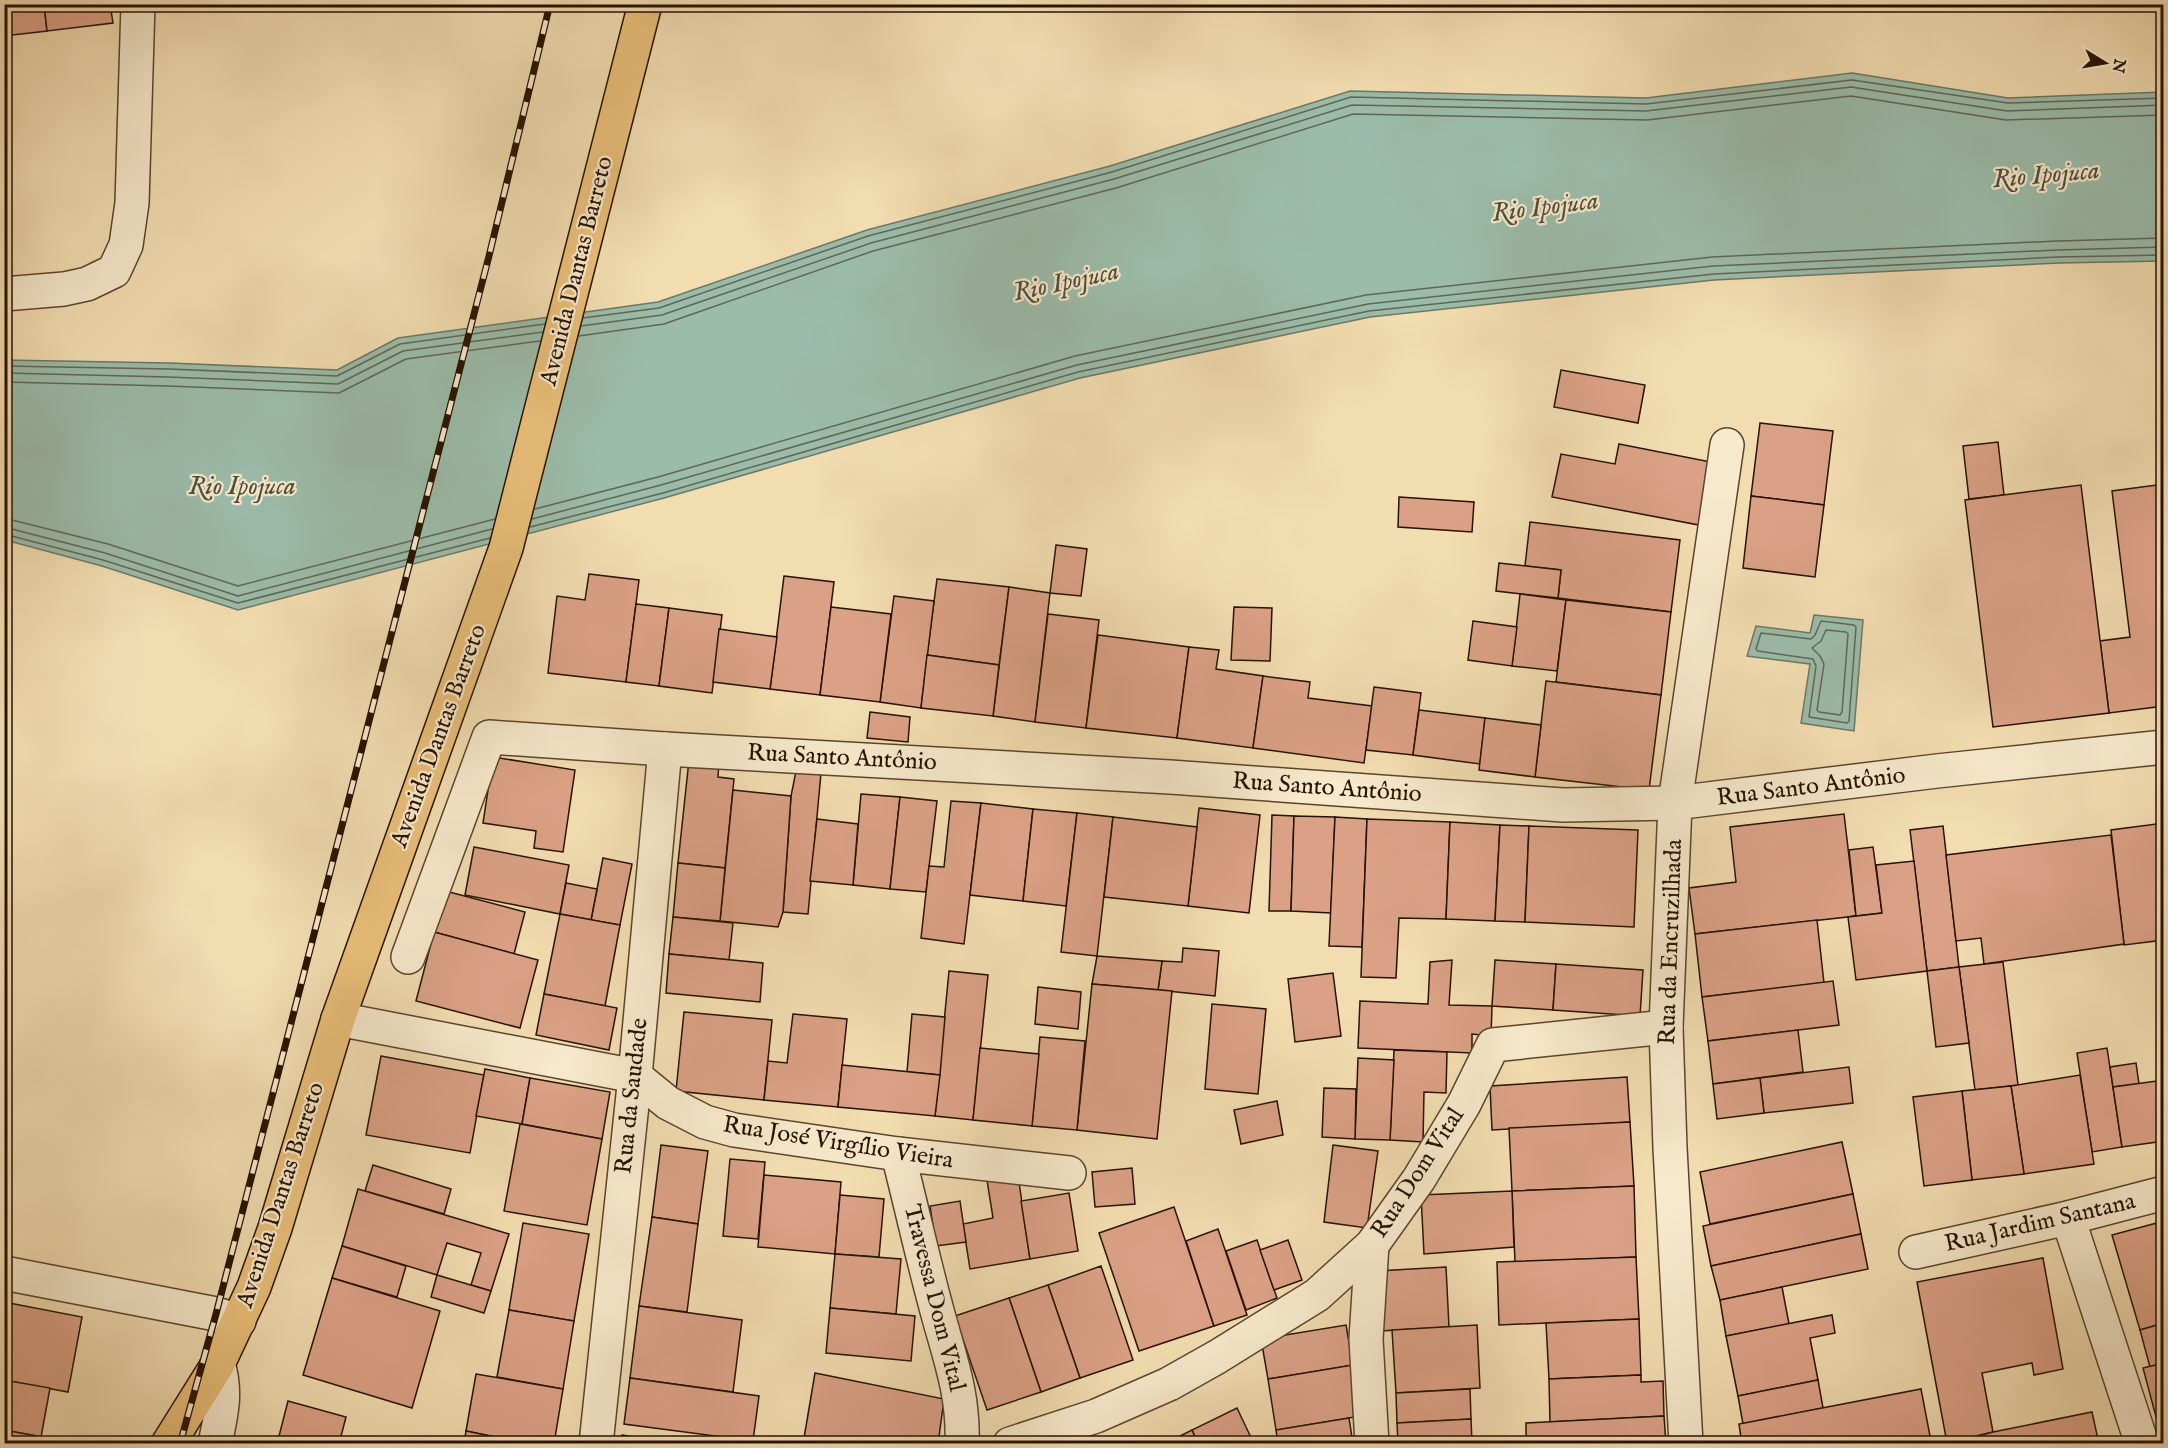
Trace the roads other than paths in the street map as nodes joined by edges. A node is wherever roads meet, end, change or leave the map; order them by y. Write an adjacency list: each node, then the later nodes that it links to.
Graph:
1 (138, 4): 3 (street)
2 (645, 4): 9 (main road, Avenida Dantas Barreto)
3 (4, 294)
4 (1727, 445): 7 (street, Rua da Encruzilhada)
5 (2163, 747): 7 (street, Rua Santo Antônio)
6 (665, 749): 7 (street, Rua Santo Antônio); 8 (street, Rua Santo Antônio); 11 (street, Rua da Saudade)
7 (1675, 803): 10 (street, Rua da Encruzilhada)
8 (408, 957)
9 (339, 1019): 11 (street, Rua José Virgílio Vieira); 19 (main road, Avenida Dantas Barreto)
10 (1666, 1027): 16 (street, Rua Dom Vital); 27 (street, Rua da Encruzilhada)
11 (635, 1076): 12 (street, Rua José Virgílio Vieira); 23 (street, Rua da Saudade)
12 (898, 1154): 13 (street, Rua José Virgílio Vieira); 24 (street, Travessa Dom Vital)
13 (1069, 1173)
14 (2163, 1193): 15 (street, Rua Jardim Santana)
15 (2068, 1218): 17 (street, Rua Jardim Santana); 28 (street)
16 (1372, 1245): 25 (street, Rua Dom Vital); 26 (street)
17 (1916, 1252)
18 (4, 1273): 19 (street)
19 (239, 1321): 20 (main road, Avenida Dantas Barreto)
20 (218, 1364): 21 (main road, Avenida Dantas Barreto); 22 (street)
21 (168, 1443)
22 (215, 1443)
23 (596, 1443)
24 (962, 1443)
25 (1010, 1443)
26 (1372, 1443)
27 (1686, 1443)
28 (2142, 1443)

